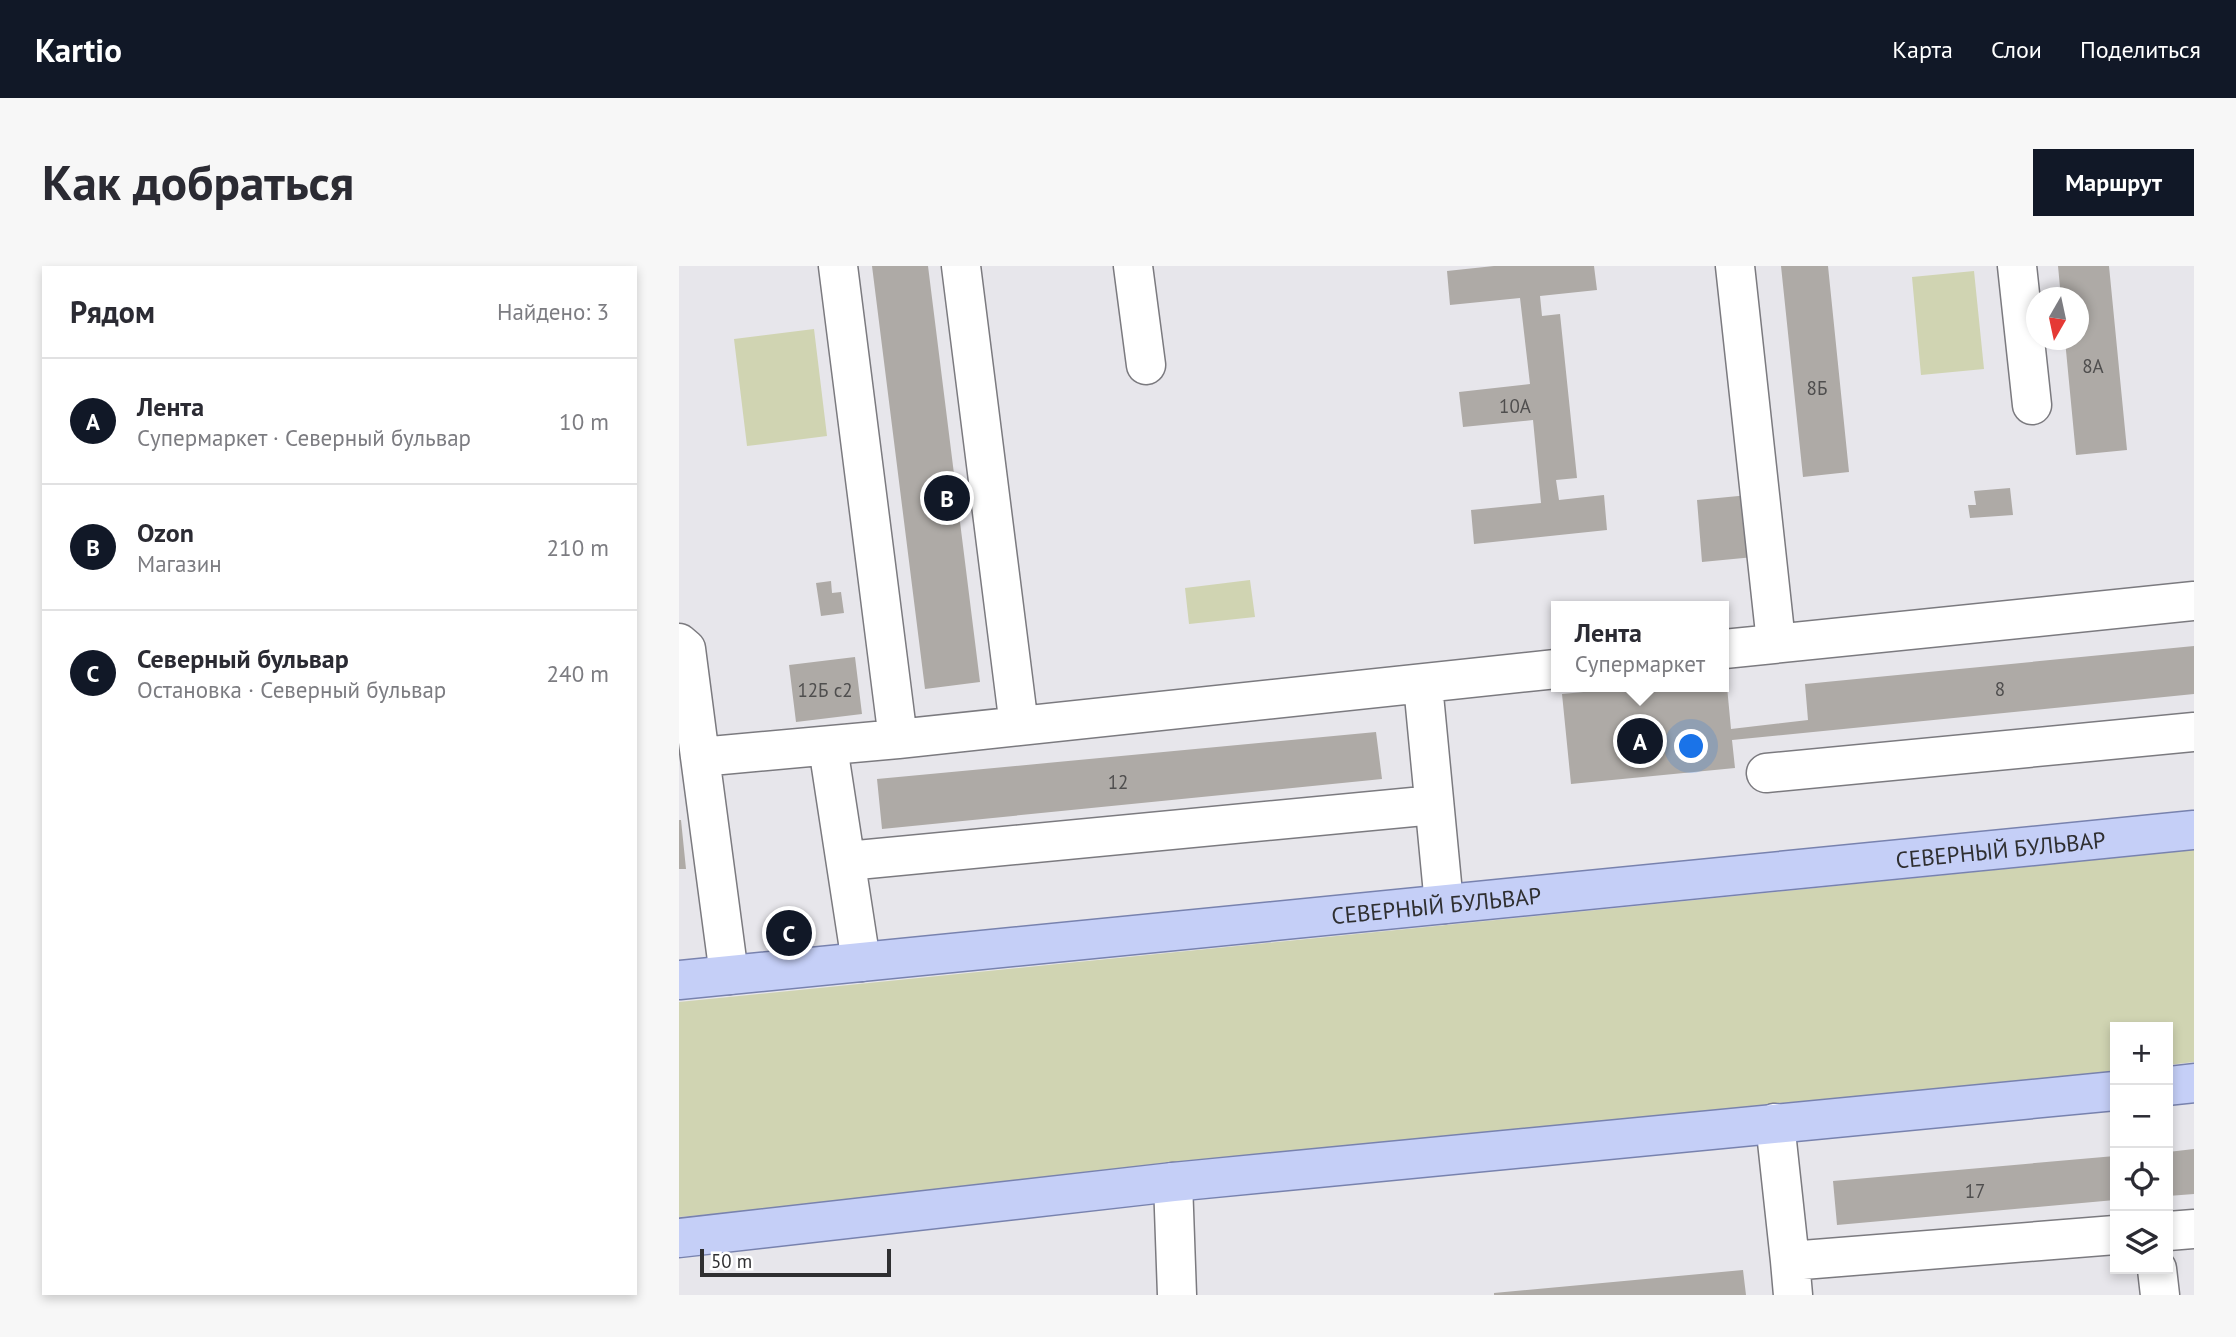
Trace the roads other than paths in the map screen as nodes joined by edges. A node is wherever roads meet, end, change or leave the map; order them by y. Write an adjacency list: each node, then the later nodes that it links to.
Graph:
1 (838, 266): 16 (lane)
2 (961, 266): 14 (lane)
3 (1133, 266): 6 (lane)
4 (1735, 266): 9 (lane)
5 (2017, 266): 7 (lane)
6 (1146, 365)
7 (2032, 405)
8 (2194, 601): 9 (lane)
9 (1776, 642): 11 (lane)
10 (679, 643): 18 (lane)
11 (1729, 648)
12 (1551, 670): 13 (lane)
13 (1423, 685): 14 (lane); 20 (lane)
14 (1019, 726): 16 (lane)
15 (2194, 732): 19 (lane)
16 (898, 740): 17 (lane)
17 (828, 747): 18 (lane); 22 (lane)
18 (700, 757): 25 (lane)
19 (1766, 773)
20 (1434, 805): 22 (lane); 23 (lane)
21 (2194, 830): 23 (main road, СЕВЕРНЫЙ БУЛЬВАР)
22 (847, 861): 24 (lane)
23 (1444, 904): 24 (main road, СЕВЕРНЫЙ БУЛЬВАР)
24 (861, 961): 25 (main road, СЕВЕРНЫЙ БУЛЬВАР)
25 (729, 975): 26 (main road, СЕВЕРНЫЙ БУЛЬВАР)
26 (679, 980)
27 (2194, 1083): 28 (main road)
28 (2173, 1085)
29 (2110, 1091): 30 (main road)
30 (1775, 1123): 31 (main road); 37 (lane)
31 (1173, 1182): 35 (main road); 38 (lane)
32 (2194, 1229): 33 (lane)
33 (2173, 1231)
34 (2110, 1236): 37 (lane)
35 (679, 1238)
36 (2158, 1274): 39 (lane)
37 (1792, 1278)
38 (1177, 1295)
39 (2160, 1295)

